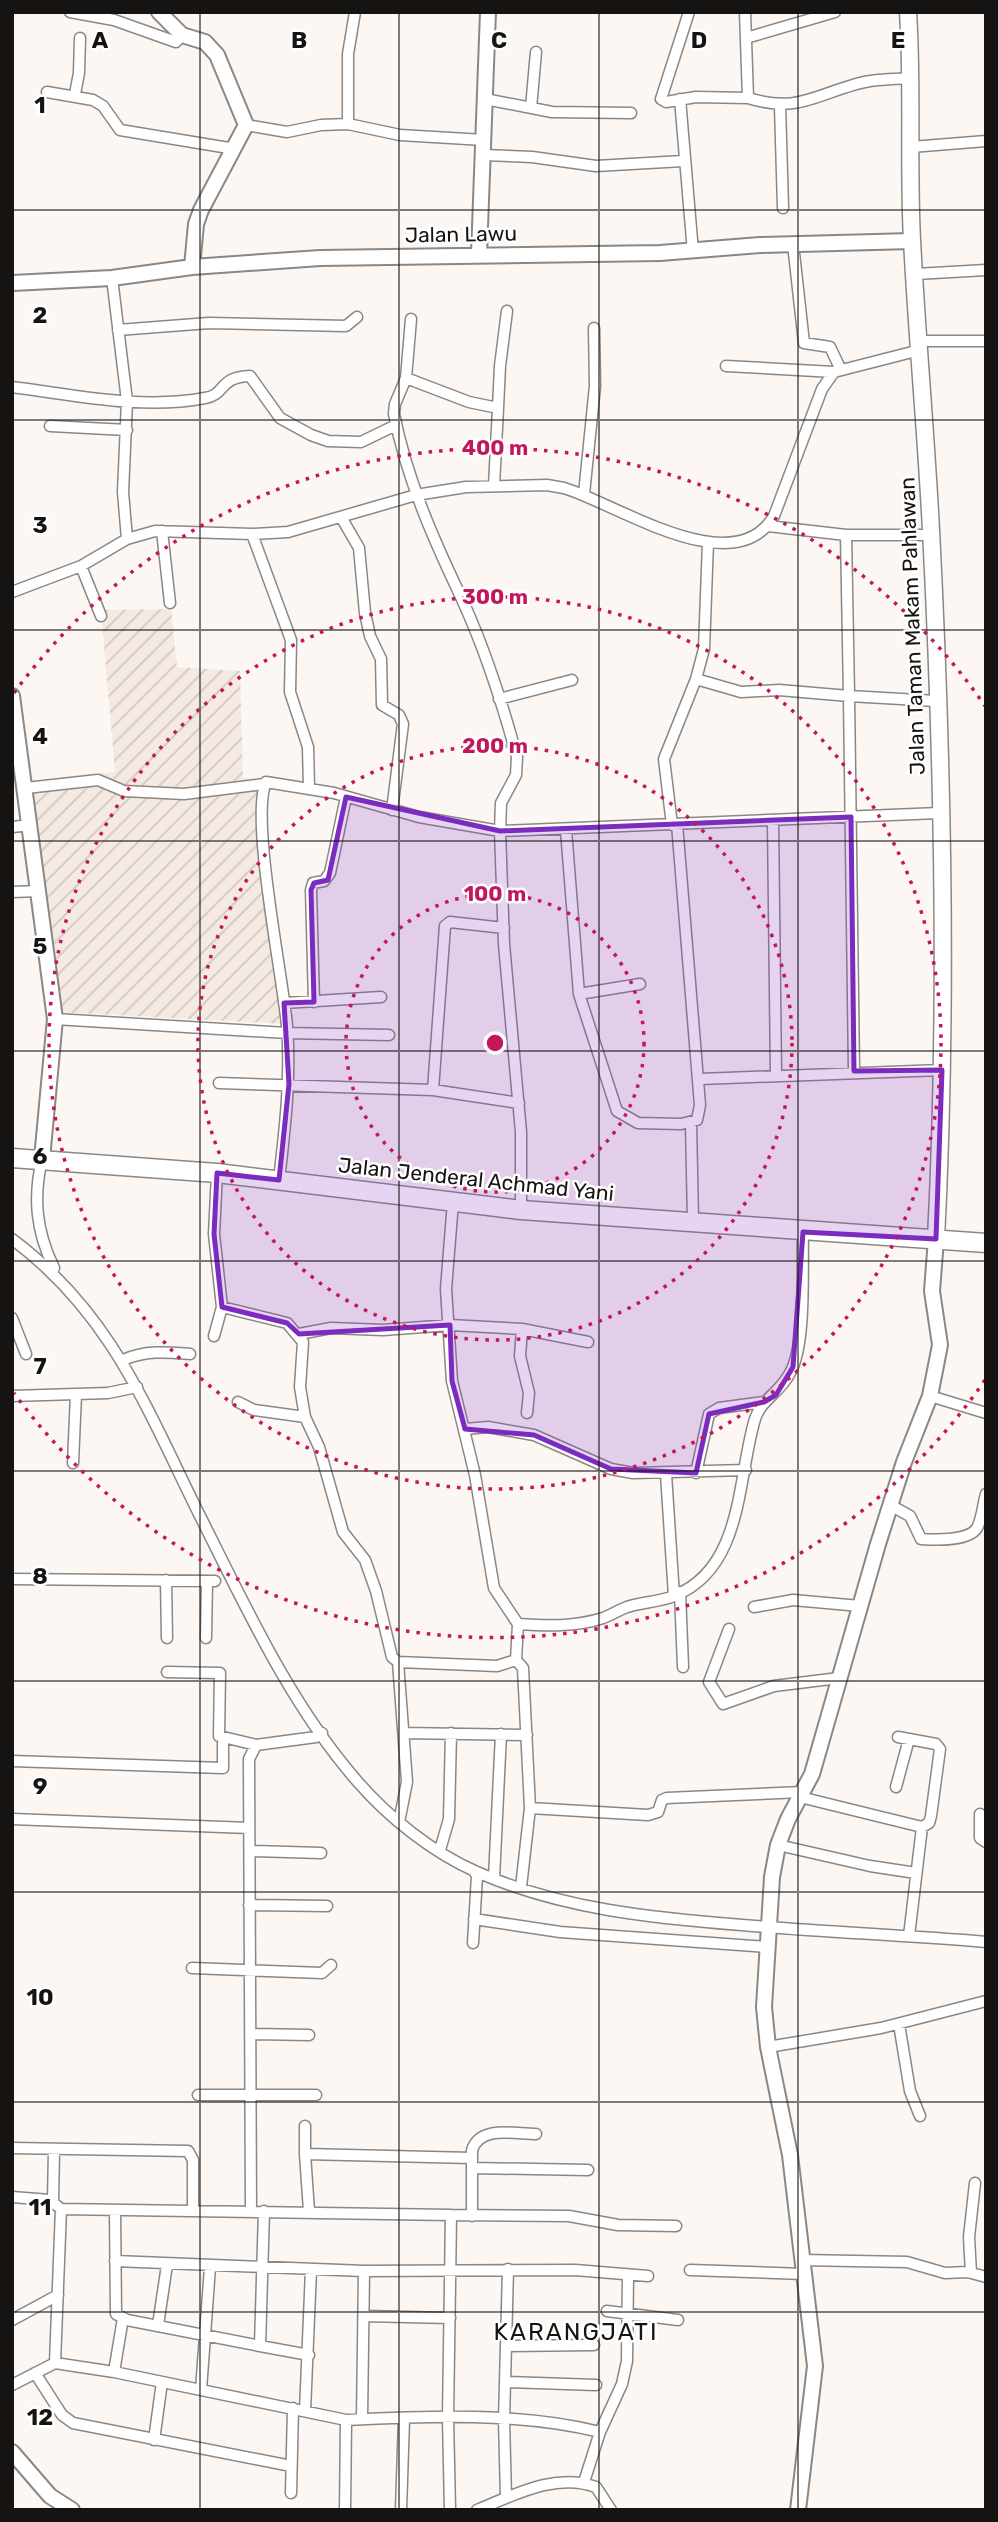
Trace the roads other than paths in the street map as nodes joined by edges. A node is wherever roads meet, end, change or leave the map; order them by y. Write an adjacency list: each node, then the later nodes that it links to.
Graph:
1 (70, 12): 9 (street)
2 (159, 12): 9 (street)
3 (355, 12): 22 (street)
4 (488, 12): 17 (street)
5 (689, 12): 18 (street)
6 (745, 12): 11 (street)
7 (835, 12): 11 (street)
8 (908, 12): 13 (main road, Jalan Taman Makam Pahlawan)
9 (182, 35): 23 (street)
10 (80, 38): 15 (street)
11 (746, 38): 16 (street)
12 (536, 52): 20 (street)
13 (912, 78): 19 (street); 26 (main road, Jalan Taman Makam Pahlawan)
14 (47, 92): 15 (street)
15 (75, 94): 27 (street)
16 (748, 98): 18 (street); 19 (street)
17 (485, 99): 20 (street); 25 (street)
18 (680, 99): 28 (street)
19 (780, 106): 29 (street)
20 (531, 108): 21 (street)
21 (631, 113)
22 (348, 124): 23 (street); 25 (street)
23 (246, 125): 27 (street)
24 (986, 141): 26 (street)
25 (484, 148): 28 (street); 33 (street)
26 (911, 148): 30 (main road, Jalan Taman Makam Pahlawan)
27 (234, 149): 34 (street)
28 (683, 161): 32 (street)
29 (783, 208)
30 (912, 241): 31 (street, Jalan Lawu); 36 (main road, Jalan Taman Makam Pahlawan)
31 (793, 244): 32 (street, Jalan Lawu); 47 (street)
32 (693, 252): 33 (street, Jalan Lawu)
33 (479, 254): 34 (street, Jalan Lawu)
34 (192, 267): 37 (street, Jalan Lawu)
35 (986, 270): 36 (street)
36 (916, 274): 45 (main road, Jalan Taman Makam Pahlawan)
37 (112, 278): 38 (street, Jalan Lawu); 43 (street)
38 (12, 283)
39 (507, 311): 51 (street)
40 (357, 317): 43 (street)
41 (411, 319): 48 (street)
42 (594, 328): 56 (street)
43 (118, 330): 50 (street)
44 (986, 341): 45 (street)
45 (919, 346): 47 (street); 63 (main road, Jalan Taman Makam Pahlawan)
46 (726, 366): 47 (street)
47 (837, 370): 59 (street)
48 (406, 378): 51 (street); 52 (street)
49 (12, 387): 50 (street)
50 (127, 401): 52 (street); 54 (street)
51 (498, 408): 55 (street)
52 (396, 425): 57 (street)
53 (50, 426): 54 (street)
54 (127, 430): 64 (street)
55 (494, 486): 56 (street); 57 (street)
56 (584, 494): 65 (street)
57 (416, 495): 58 (street); 74 (street)
58 (341, 517): 61 (street); 80 (street)
59 (768, 526): 62 (street); 65 (street)
60 (162, 531): 61 (street); 64 (street); 68 (street)
61 (252, 534): 78 (street)
62 (846, 535): 63 (street); 73 (street)
63 (931, 535): 75 (main road, Jalan Taman Makam Pahlawan)
64 (127, 539): 66 (street)
65 (708, 542): 71 (street)
66 (81, 566): 67 (street); 69 (street)
67 (12, 592)
68 (170, 603)
69 (102, 617)
70 (572, 680): 74 (street)
71 (695, 680): 73 (street); 85 (street)
72 (12, 695): 77 (street)
73 (849, 696): 75 (street); 82 (street)
74 (499, 699): 88 (street)
75 (936, 701): 81 (main road, Jalan Taman Makam Pahlawan)
76 (264, 784): 77 (street); 78 (street); 96 (street)
77 (26, 788): 84 (street)
78 (309, 788): 79 (street)
79 (346, 797): 80 (street); 95 (street)
80 (392, 810): 88 (street)
81 (939, 813): 82 (street); 100 (main road, Jalan Taman Makam Pahlawan)
82 (851, 817): 83 (street); 101 (street)
83 (773, 820): 85 (street); 102 (street)
84 (31, 825): 86 (street); 89 (street)
85 (675, 825): 87 (street); 103 (street)
86 (12, 827)
87 (566, 830): 88 (street); 93 (street)
88 (500, 831): 91 (street)
89 (39, 891): 90 (street); 97 (street)
90 (12, 892)
91 (503, 928): 106 (street); 107 (street)
92 (640, 984): 93 (street)
93 (579, 994): 108 (street)
94 (381, 997): 95 (street)
95 (314, 1002): 96 (street)
96 (284, 1003): 98 (street)
97 (55, 1019): 98 (street); 110 (street)
98 (287, 1034): 99 (street); 105 (street)
99 (389, 1035)
100 (942, 1070): 101 (street); 118 (main road, Jalan Taman Makam Pahlawan)
101 (853, 1071): 102 (street)
102 (776, 1076): 103 (street)
103 (700, 1079): 108 (street)
104 (219, 1083): 105 (street)
105 (289, 1084): 106 (street); 112 (street)
106 (433, 1090): 107 (street)
107 (519, 1104): 114 (street)
108 (691, 1123): 115 (street)
109 (12, 1158): 110 (highway, Jalan Jenderal Achmad Yani)
110 (42, 1159): 111 (highway, Jalan Jenderal Achmad Yani); 120 (street)
111 (217, 1172): 112 (highway, Jalan Jenderal Achmad Yani); 121 (street)
112 (279, 1180): 113 (highway, Jalan Jenderal Achmad Yani)
113 (453, 1202): 114 (highway, Jalan Jenderal Achmad Yani); 123 (street)
114 (521, 1210): 115 (highway, Jalan Jenderal Achmad Yani)
115 (693, 1221): 116 (highway, Jalan Jenderal Achmad Yani)
116 (803, 1232): 118 (highway, Jalan Jenderal Achmad Yani); 136 (street)
117 (12, 1238): 120 (street)
118 (936, 1239): 119 (highway, Jalan Jenderal Achmad Yani); 134 (street)
119 (986, 1243)
120 (57, 1275): 130 (street)
121 (222, 1307): 125 (street); 126 (street)
122 (12, 1318): 128 (street)
123 (450, 1325): 124 (street); 125 (street); 140 (street)
124 (522, 1329): 127 (street); 137 (street)
125 (299, 1334): 139 (street)
126 (214, 1336)
127 (589, 1342)
128 (26, 1354)
129 (190, 1354): 130 (street)
130 (124, 1360): 131 (street)
131 (137, 1387): 132 (street); 161 (street)
132 (76, 1394): 133 (street); 141 (street)
133 (12, 1396)
134 (929, 1396): 138 (street); 146 (street)
135 (238, 1402): 139 (street)
136 (764, 1402): 142 (street); 143 (street)
137 (527, 1413)
138 (986, 1413)
139 (305, 1417): 157 (street)
140 (465, 1429): 144 (street); 152 (street)
141 (73, 1463)
142 (746, 1470): 143 (street); 149 (street)
143 (696, 1473): 144 (street)
144 (666, 1474): 149 (street)
145 (986, 1494): 146 (street)
146 (890, 1505): 150 (street)
147 (12, 1579): 148 (street)
148 (166, 1580): 154 (street); 155 (street)
149 (677, 1594): 152 (street); 158 (street)
150 (860, 1606): 151 (street); 160 (street)
151 (754, 1607)
152 (518, 1624): 156 (street)
153 (729, 1629): 160 (street)
154 (167, 1638)
155 (206, 1638)
156 (516, 1660): 157 (street); 165 (street)
157 (398, 1662): 162 (street)
158 (683, 1667)
159 (167, 1672): 167 (street)
160 (839, 1678): 170 (street)
161 (321, 1733): 167 (street); 174 (street)
162 (404, 1733): 163 (street); 174 (street)
163 (451, 1733): 164 (street); 179 (street)
164 (501, 1734): 165 (street); 184 (street)
165 (527, 1735): 171 (street)
166 (223, 1743): 168 (street)
167 (256, 1745): 176 (street)
168 (12, 1761)
169 (895, 1787): 175 (street)
170 (801, 1795): 171 (street); 175 (street); 178 (street)
171 (530, 1808): 185 (street)
172 (980, 1814): 177 (street)
173 (12, 1819): 176 (street)
174 (399, 1822): 179 (street)
175 (922, 1827): 183 (street)
176 (249, 1828): 180 (street)
177 (986, 1842)
178 (778, 1845): 183 (street); 189 (street)
179 (440, 1850): 182 (street)
180 (250, 1852): 181 (street); 186 (street)
181 (321, 1853)
182 (474, 1871): 184 (street); 188 (street)
183 (916, 1872): 190 (street)
184 (494, 1878): 185 (street)
185 (521, 1887): 189 (street)
186 (249, 1905): 187 (street); 196 (street)
187 (327, 1906)
188 (474, 1919): 192 (street); 193 (street)
189 (769, 1927): 190 (street); 193 (street)
190 (909, 1936): 191 (street)
191 (986, 1942)
192 (473, 1943)
193 (768, 1947): 201 (street)
194 (331, 1965): 196 (street)
195 (192, 1968): 196 (street)
196 (249, 1969): 199 (street)
197 (986, 2001): 198 (street)
198 (899, 2024): 201 (street); 205 (street)
199 (251, 2034): 200 (street); 202 (street)
200 (309, 2035)
201 (768, 2047): 228 (street)
202 (251, 2093): 203 (street); 204 (street); 219 (street)
203 (198, 2095)
204 (316, 2095)
205 (920, 2116)
206 (305, 2126): 210 (street)
207 (536, 2134): 211 (street)
208 (12, 2148): 209 (street)
209 (54, 2150): 215 (street); 218 (street)
210 (305, 2154): 211 (street); 221 (street)
211 (472, 2163): 212 (street); 223 (street)
212 (588, 2170)
213 (975, 2183): 235 (street)
214 (12, 2197): 215 (street)
215 (52, 2201): 216 (street)
216 (61, 2209): 217 (street); 239 (street)
217 (115, 2210): 218 (street); 225 (street)
218 (193, 2210): 219 (street)
219 (251, 2211): 220 (street)
220 (264, 2211): 221 (street); 229 (street)
221 (309, 2211): 222 (street)
222 (451, 2215): 223 (street); 232 (street)
223 (472, 2216): 224 (street)
224 (676, 2226)
225 (115, 2261): 226 (street); 243 (street)
226 (167, 2265): 227 (street); 247 (street)
227 (210, 2266): 229 (street); 248 (street)
228 (802, 2267): 233 (street); 235 (street); 282 (street)
229 (263, 2268): 231 (street); 250 (street)
230 (508, 2269): 232 (street); 236 (street); 251 (street)
231 (311, 2270): 234 (street); 252 (street)
232 (451, 2270): 234 (street); 244 (street)
233 (690, 2270)
234 (364, 2271): 242 (street)
235 (971, 2273): 238 (street)
236 (628, 2275): 237 (street); 241 (street)
237 (648, 2276)
238 (986, 2277)
239 (58, 2295): 245 (street); 253 (street)
240 (607, 2311): 241 (street)
241 (629, 2314): 246 (street); 268 (street)
242 (364, 2316): 244 (street); 264 (street)
243 (123, 2318): 247 (street); 254 (street)
244 (450, 2318): 263 (street)
245 (12, 2320)
246 (678, 2320)
247 (159, 2325): 248 (street)
248 (207, 2334): 250 (street); 260 (street)
249 (594, 2345): 251 (street)
250 (260, 2346): 252 (street)
251 (506, 2346): 257 (street)
252 (309, 2355): 262 (street)
253 (55, 2362): 254 (street); 255 (street)
254 (114, 2372): 256 (street)
255 (36, 2373): 258 (street); 269 (street)
256 (162, 2382): 260 (street); 269 (street)
257 (505, 2382): 259 (street); 267 (street)
258 (12, 2385)
259 (596, 2385)
260 (201, 2390): 261 (street)
261 (293, 2408): 262 (street); 271 (street)
262 (305, 2410): 266 (street)
263 (448, 2418): 265 (street); 267 (street); 279 (street)
264 (362, 2419): 265 (street); 266 (street)
265 (404, 2419): 278 (street)
266 (346, 2420): 277 (street)
267 (504, 2420): 268 (street); 274 (street)
268 (600, 2432): 272 (street)
269 (154, 2441): 271 (street)
270 (12, 2452): 276 (street)
271 (291, 2466): 273 (street)
272 (584, 2482): 274 (street); 281 (street)
273 (291, 2493)
274 (506, 2498): 275 (street)
275 (490, 2507): 280 (street)
276 (72, 2510)
277 (345, 2510)
278 (401, 2510)
279 (450, 2510)
280 (477, 2510)
281 (611, 2510)
282 (798, 2510)

